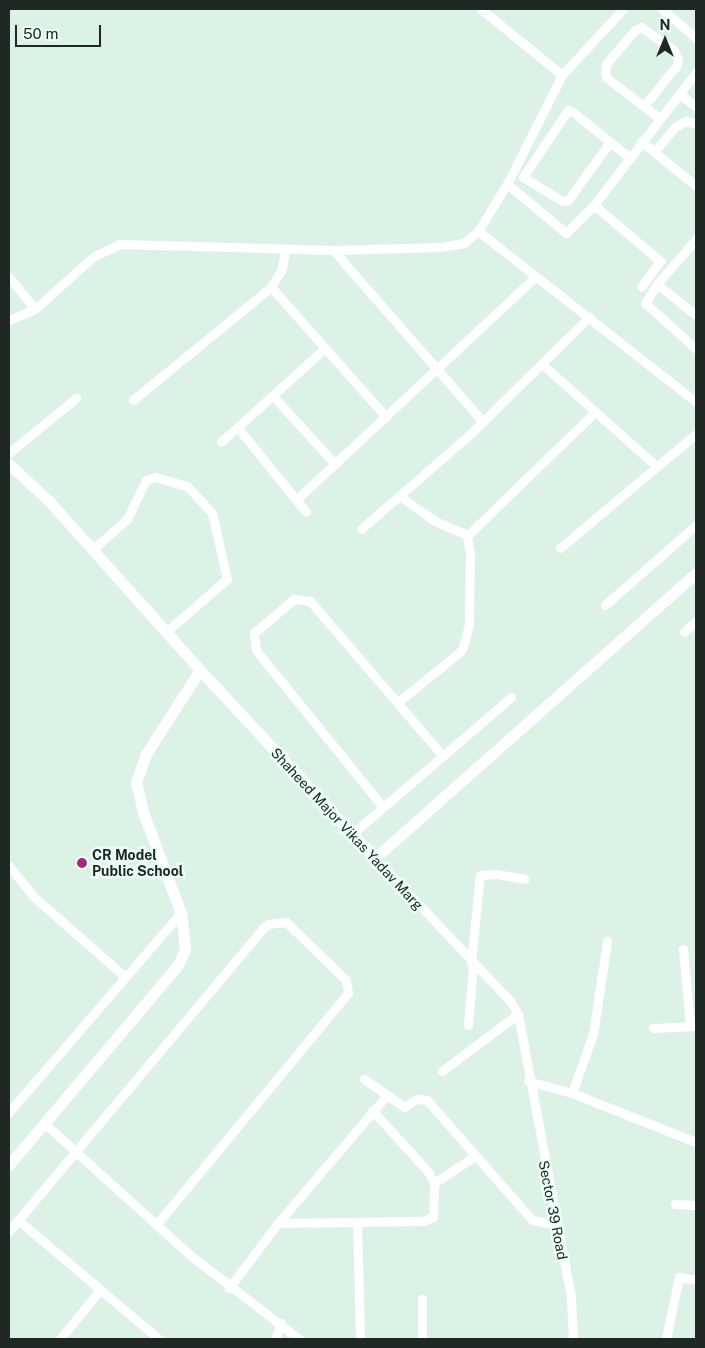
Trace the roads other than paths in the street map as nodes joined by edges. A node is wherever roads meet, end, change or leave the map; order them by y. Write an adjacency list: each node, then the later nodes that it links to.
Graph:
1 (481, 9): 6 (street)
2 (623, 9): 6 (street)
3 (662, 9): 4 (street)
4 (696, 38)
5 (696, 72): 7 (street)
6 (562, 75): 16 (street)
7 (680, 94): 9 (street); 10 (street)
8 (644, 106): 8 (street); 10 (street)
9 (696, 107)
10 (659, 118): 12 (street)
11 (696, 124): 14 (street)
12 (641, 141): 14 (street); 15 (street)
13 (610, 142): 13 (street); 15 (street)
14 (654, 152): 17 (street)
15 (629, 158): 18 (street)
16 (508, 184): 18 (street); 19 (street)
17 (696, 186)
18 (594, 205): 27 (street)
19 (478, 230): 22 (street); 23 (street)
20 (696, 240): 25 (street)
21 (285, 249): 22 (street); 26 (street); 28 (street)
22 (333, 250): 35 (street)
23 (536, 276): 30 (street); 35 (street)
24 (9, 277): 28 (street)
25 (657, 284): 29 (street); 33 (street)
26 (270, 287): 32 (street); 38 (street)
27 (641, 287)
28 (35, 310): 31 (street)
29 (696, 316)
30 (588, 318): 34 (street); 39 (street)
31 (9, 320)
32 (325, 348): 36 (street); 41 (street)
33 (696, 349)
34 (542, 364): 40 (street); 42 (street)
35 (437, 369): 41 (street); 42 (street)
36 (272, 396): 43 (street); 48 (street)
37 (76, 398): 46 (street)
38 (133, 400)
39 (696, 402)
40 (595, 412): 49 (street); 55 (street)
41 (386, 417): 48 (street)
42 (483, 422): 50 (street)
43 (238, 428): 45 (street); 51 (street)
44 (696, 434): 49 (street)
45 (221, 442)
46 (9, 453)
47 (9, 464): 57 (street, Shaheed Major Vikas Yadav Marg)
48 (335, 464): 51 (street)
49 (657, 467): 56 (street)
50 (400, 497): 54 (street); 55 (street)
51 (296, 500): 52 (street)
52 (306, 512)
53 (696, 525): 59 (street)
54 (360, 529)
55 (467, 536): 65 (street)
56 (560, 548)
57 (92, 550): 61 (street, Shaheed Major Vikas Yadav Marg); 61 (street)
58 (696, 573): 69 (street)
59 (605, 605)
60 (696, 621): 62 (street)
61 (166, 632): 63 (street, Shaheed Major Vikas Yadav Marg)
62 (684, 632)
63 (200, 670): 68 (street, Shaheed Major Vikas Yadav Marg); 72 (street)
64 (511, 697): 66 (street)
65 (398, 702): 66 (street); 67 (street)
66 (443, 756): 67 (street)
67 (383, 807): 68 (street)
68 (352, 834): 69 (street, Shaheed Major Vikas Yadav Marg)
69 (375, 858): 75 (street, Shaheed Major Vikas Yadav Marg)
70 (9, 866): 76 (street)
71 (525, 879): 75 (street)
72 (181, 913): 76 (street); 88 (street)
73 (607, 941): 84 (street)
74 (683, 949): 79 (street)
75 (472, 964): 77 (street, Shaheed Major Vikas Yadav Marg); 78 (street)
76 (124, 976): 87 (street)
77 (518, 1014): 81 (street); 83 (street, Shaheed Major Vikas Yadav Marg)
78 (468, 1026)
79 (693, 1026): 80 (street)
80 (654, 1028)
81 (442, 1071)
82 (364, 1079): 85 (street)
83 (528, 1081): 84 (street); 99 (street, Sector 39 Road)
84 (572, 1093): 89 (street)
85 (387, 1096): 86 (street); 91 (street)
86 (372, 1110): 93 (street); 97 (street)
87 (9, 1112)
88 (44, 1123): 90 (street); 92 (street)
89 (696, 1142)
90 (74, 1151): 96 (street); 100 (street); 100 (street)
91 (475, 1156): 93 (street); 99 (street)
92 (9, 1165)
93 (434, 1183): 98 (street)
94 (676, 1204): 95 (street)
95 (696, 1205)
96 (18, 1220): 101 (street); 104 (street)
97 (278, 1223): 98 (street); 103 (street)
98 (358, 1223): 111 (street)
99 (555, 1224): 113 (street, Sector 39 Road)
100 (156, 1225): 103 (street)
101 (9, 1231)
102 (696, 1280): 114 (street)
103 (229, 1288): 106 (street)
104 (100, 1290): 107 (street); 108 (street)
105 (422, 1299): 112 (street)
106 (281, 1323): 109 (street); 110 (street)
107 (60, 1339)
108 (159, 1339)
109 (275, 1339)
110 (299, 1339)
111 (360, 1339)
112 (422, 1339)
113 (573, 1339)
114 (666, 1339)

